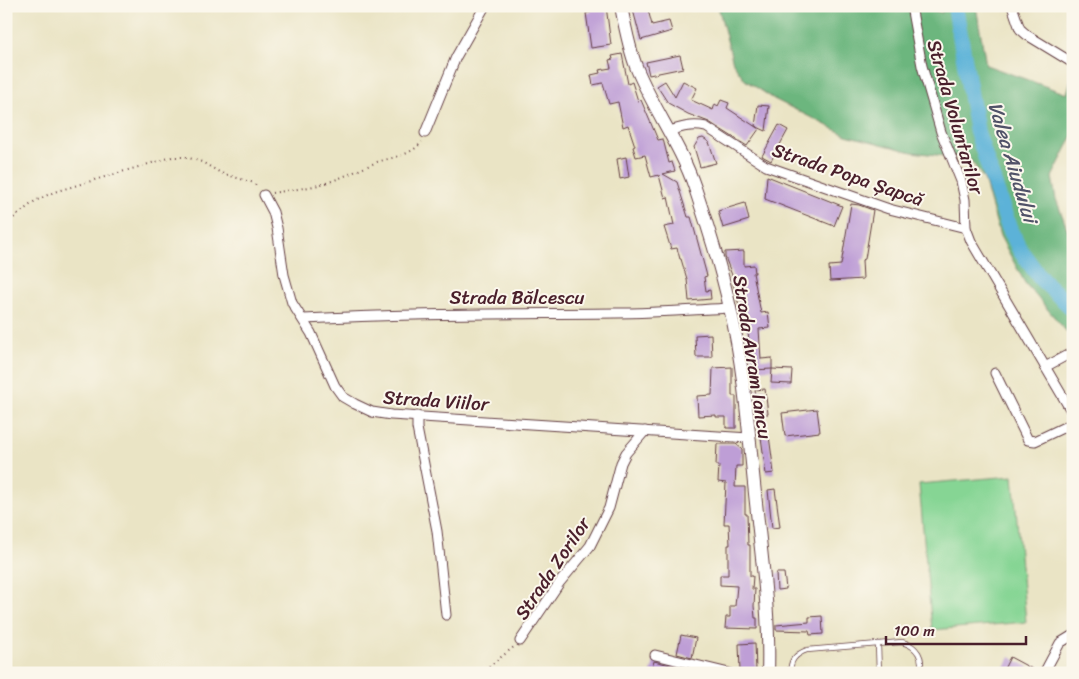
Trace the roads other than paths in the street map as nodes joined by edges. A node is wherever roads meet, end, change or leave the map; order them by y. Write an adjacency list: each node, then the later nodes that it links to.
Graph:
1 (485, 6): 7 (street)
2 (621, 6): 6 (main road, Strada Avram Iancu)
3 (911, 6): 9 (street, Strada Voluntarilor)
4 (1012, 6): 5 (street)
5 (1073, 63)
6 (670, 132): 9 (street, Strada Popa Șapcă); 10 (main road, Strada Avram Iancu)
7 (425, 133)
8 (264, 195): 11 (street, Strada Viilor)
9 (966, 228): 13 (street, Strada Voluntarilor)
10 (730, 308): 11 (street, Strada Bălcescu); 19 (main road, Strada Avram Iancu)
11 (304, 319): 16 (street, Strada Viilor)
12 (1073, 352): 13 (street)
13 (1044, 367): 15 (street, Strada Voluntarilor)
14 (995, 373): 17 (street)
15 (1073, 414)
16 (417, 416): 18 (street, Strada Viilor); 20 (street)
17 (1073, 423)
18 (645, 432): 19 (street, Strada Viilor); 22 (street, Strada Zorilor)
19 (749, 438): 26 (main road, Strada Avram Iancu)
20 (446, 615)
21 (1073, 635): 30 (street)
22 (520, 641)
23 (878, 644): 27 (lane); 28 (lane); 29 (lane)
24 (655, 655): 25 (street)
25 (729, 673)
26 (768, 673)
27 (791, 673)
28 (880, 673)
29 (919, 673)
30 (1044, 673)

